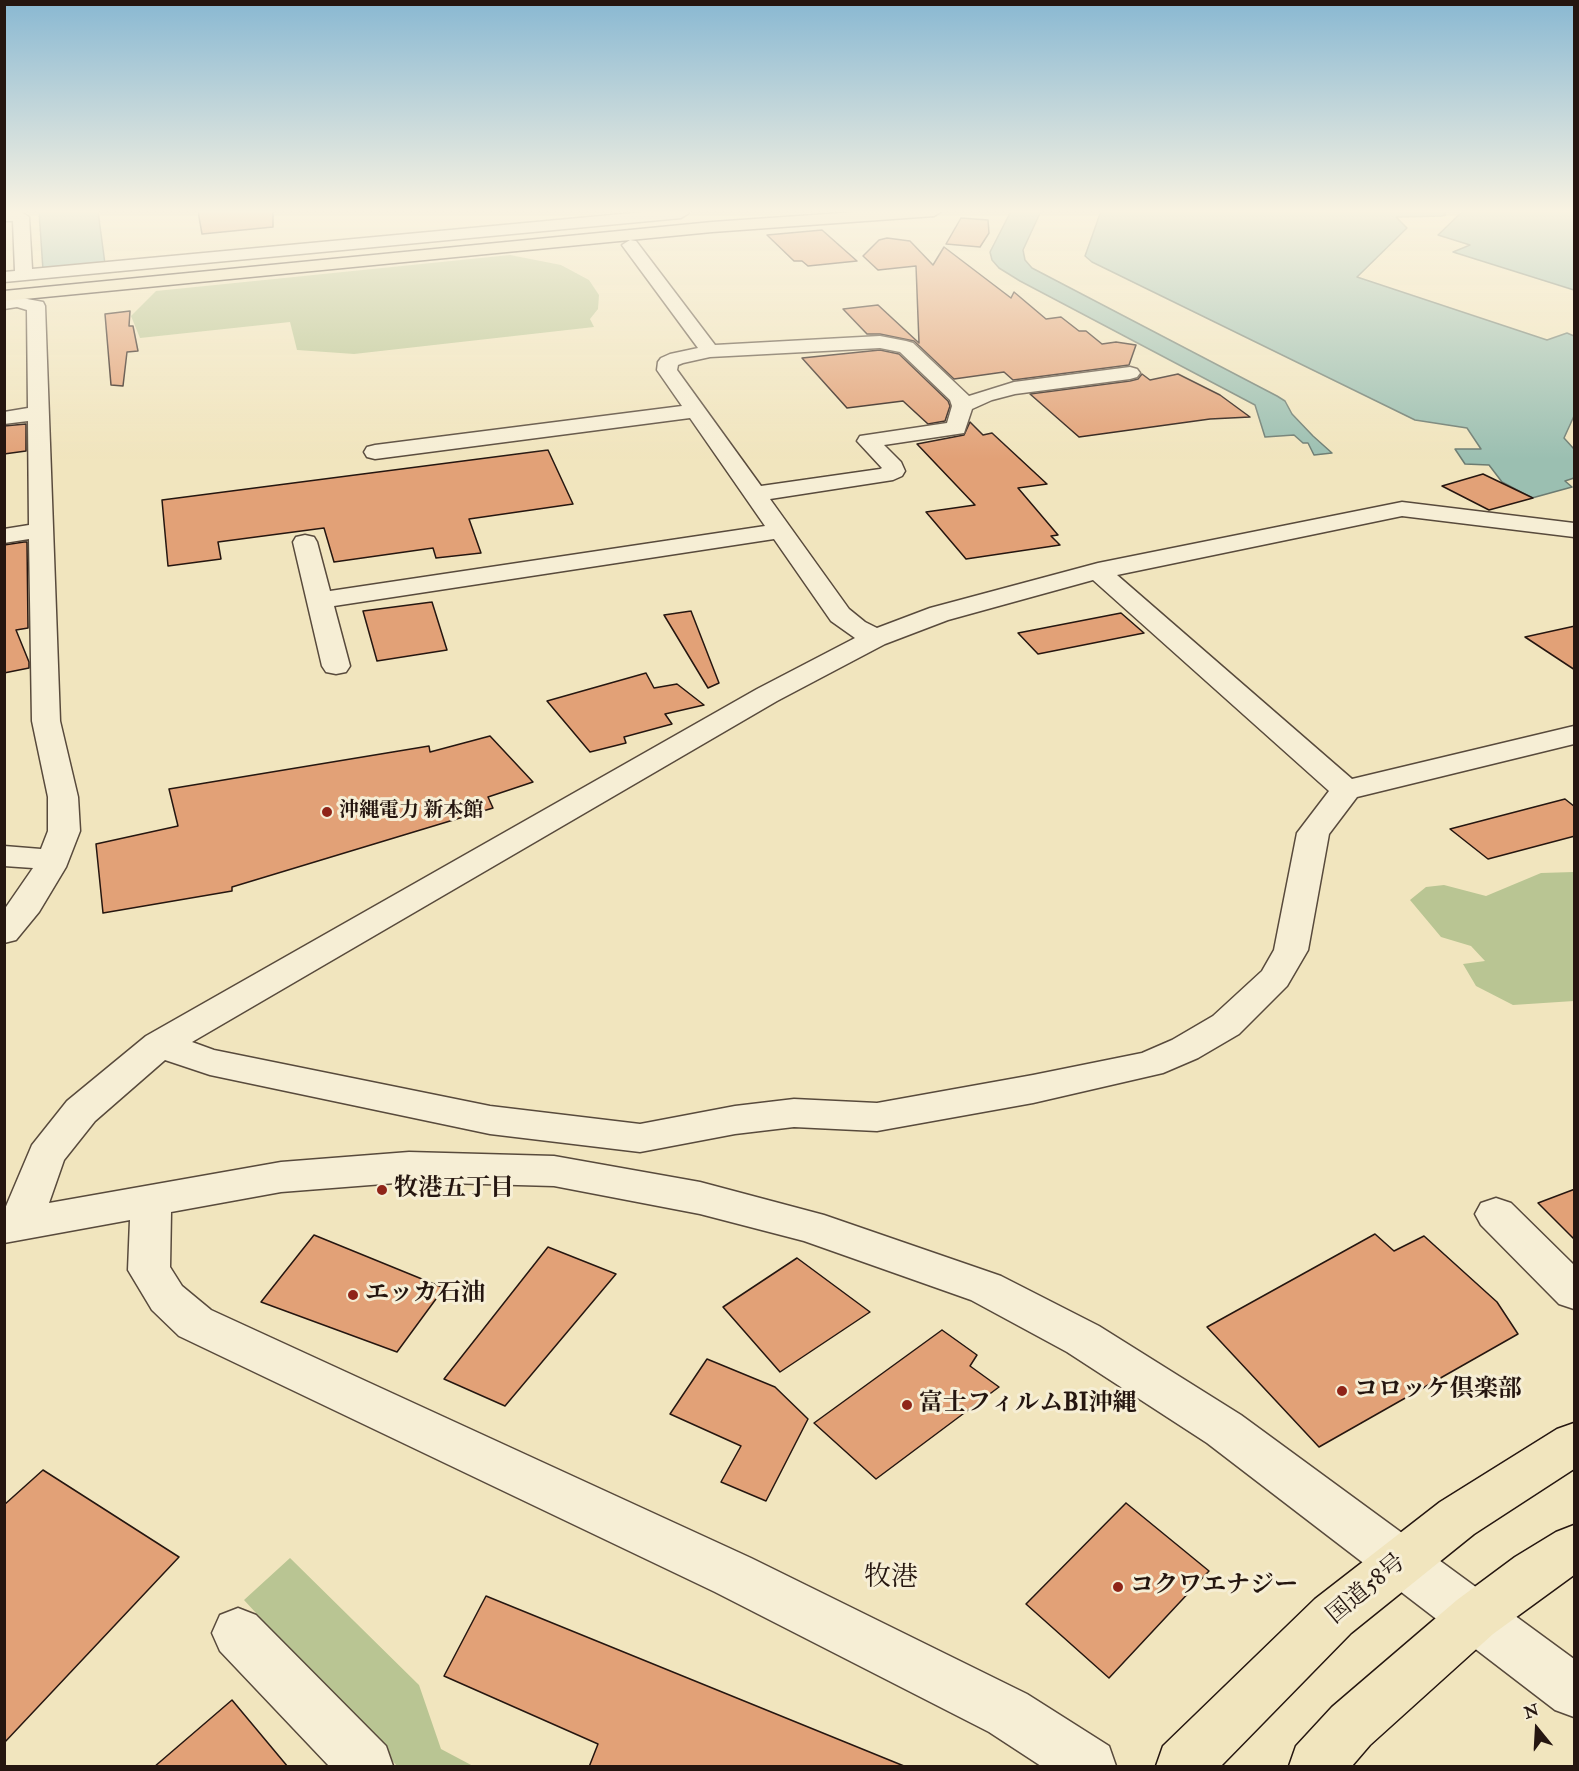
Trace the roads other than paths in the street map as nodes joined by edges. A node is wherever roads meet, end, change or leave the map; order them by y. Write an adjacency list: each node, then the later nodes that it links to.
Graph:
1 (28, 294): 3 (highway)
2 (667, 294): 5 (street)
3 (4, 296)
4 (4, 304): 9 (street)
5 (710, 351): 7 (street); 8 (street)
6 (1130, 373): 7 (street)
7 (962, 406): 12 (street)
8 (696, 411): 11 (street); 12 (street)
9 (37, 413): 10 (street); 13 (street)
10 (4, 418)
11 (375, 452)
12 (754, 494): 15 (street)
13 (43, 530): 16 (street); 25 (street)
14 (1575, 530): 18 (street)
15 (781, 531): 19 (street); 20 (street)
16 (4, 536)
17 (305, 542): 19 (street)
18 (1098, 571): 20 (street); 23 (street)
19 (320, 600): 21 (street)
20 (876, 638): 27 (street)
21 (336, 666)
22 (1575, 735): 23 (street)
23 (1346, 790): 27 (street)
24 (4, 856): 25 (street)
25 (52, 859): 26 (street)
26 (4, 932)
27 (159, 1046): 30 (street)
28 (151, 1202): 30 (street); 34 (street); 39 (street)
29 (1496, 1214): 31 (street)
30 (12, 1226)
31 (1575, 1292)
32 (1575, 1444): 34 (highway, 国道58号)
33 (1575, 1548): 35 (highway)
34 (1400, 1561): 35 (street); 40 (highway, 国道58号)
35 (1475, 1617): 37 (street); 41 (highway)
36 (238, 1634): 38 (street)
37 (1575, 1691)
38 (366, 1767)
39 (1089, 1767)
40 (1183, 1767)
41 (1316, 1767)

